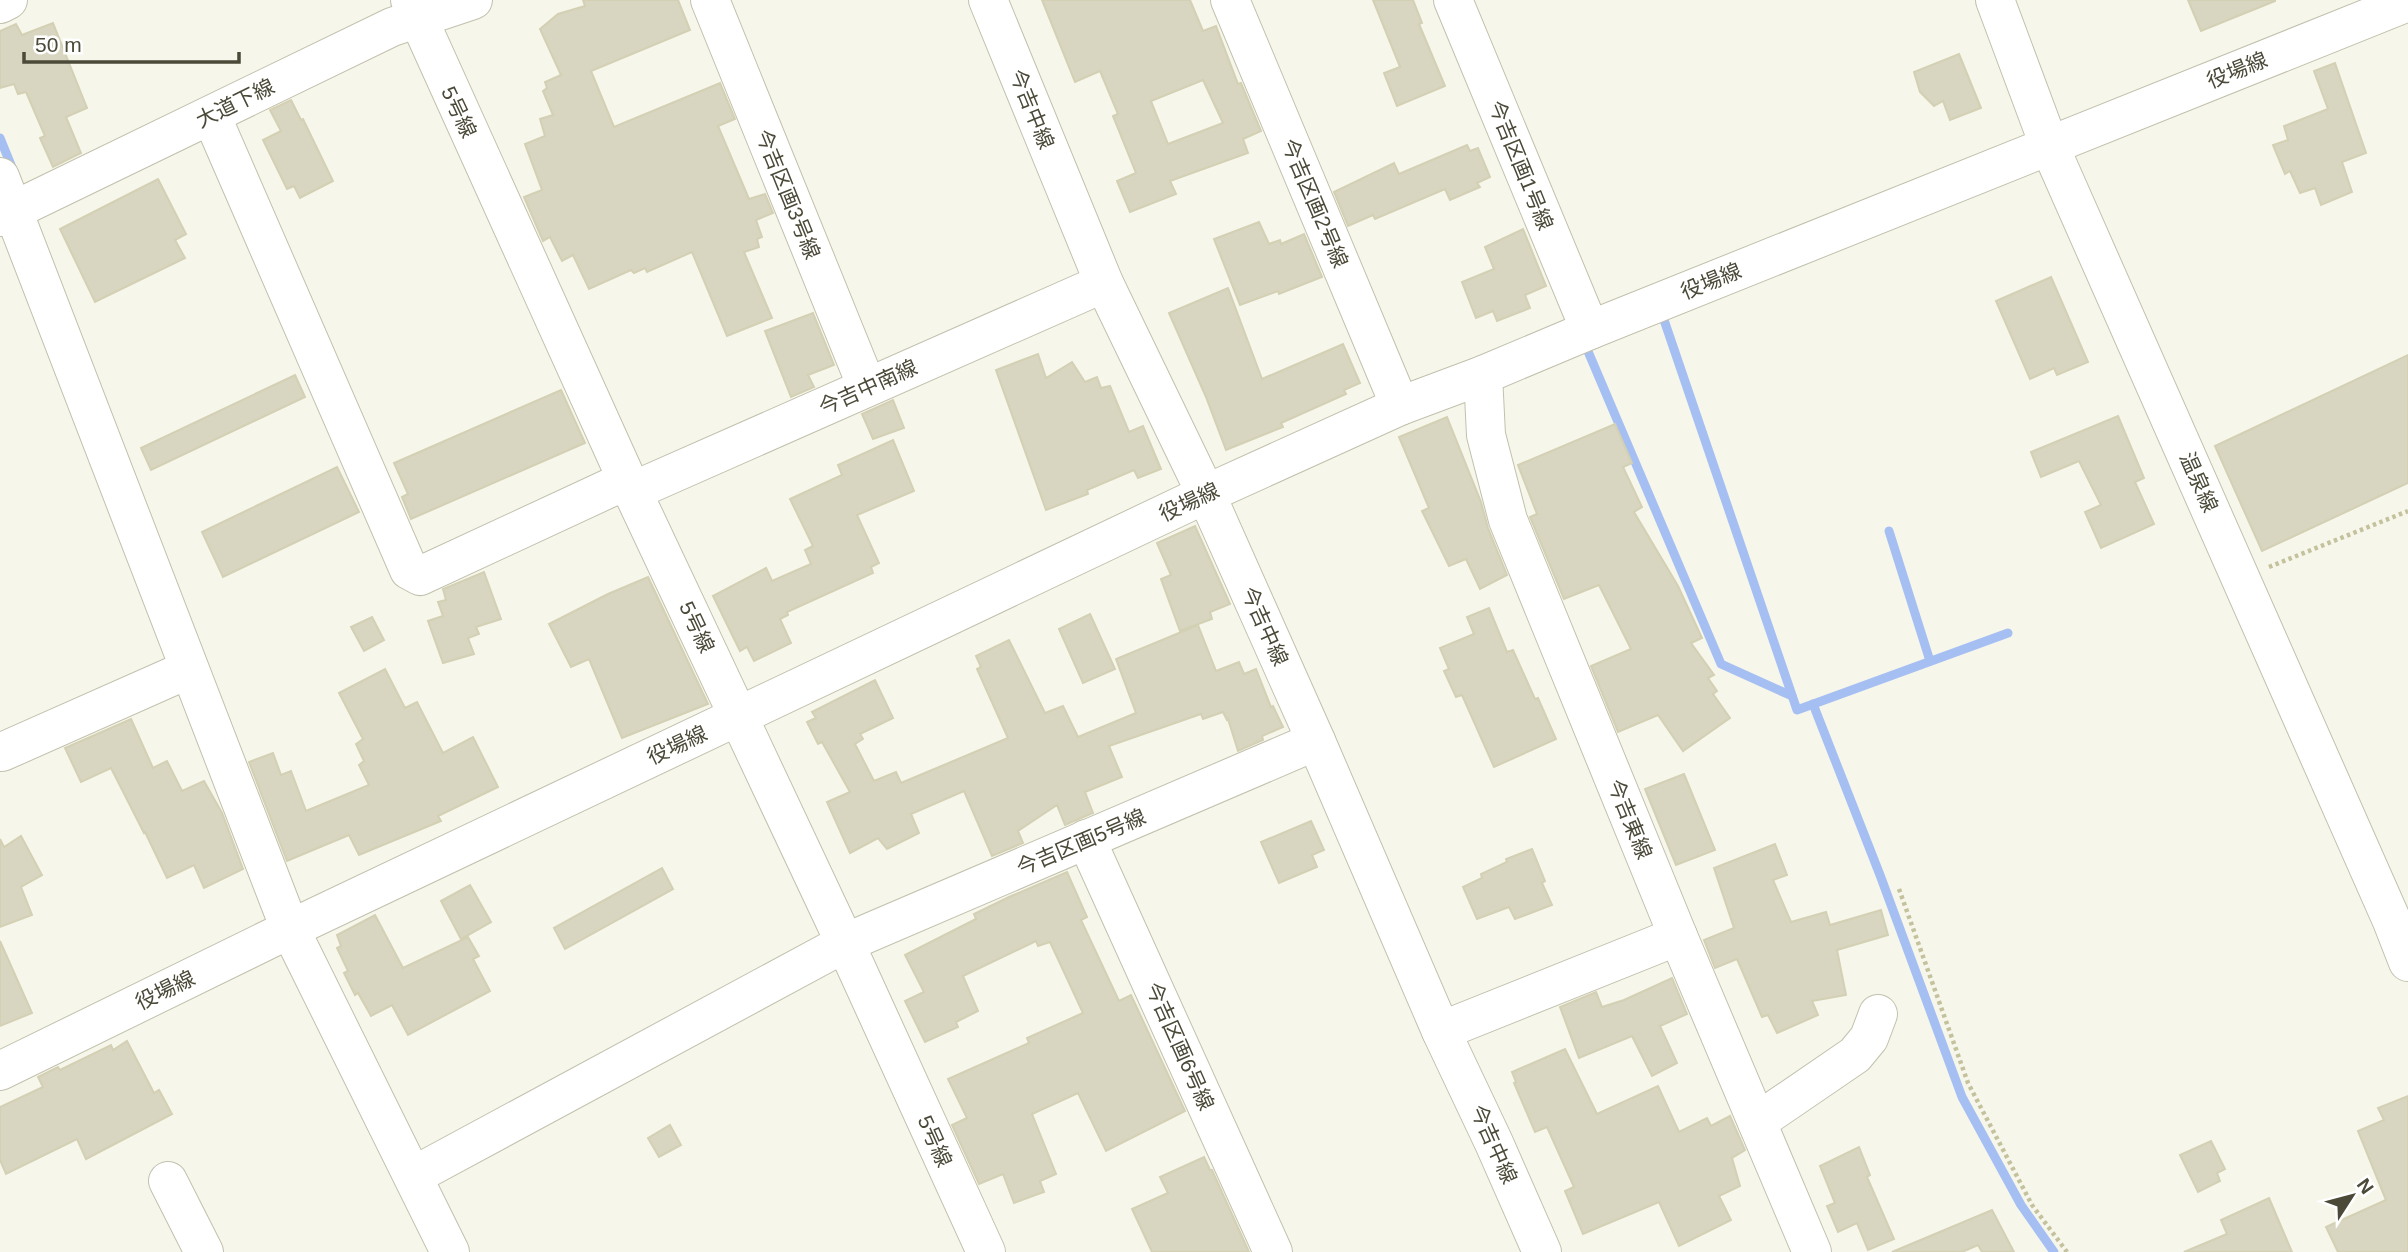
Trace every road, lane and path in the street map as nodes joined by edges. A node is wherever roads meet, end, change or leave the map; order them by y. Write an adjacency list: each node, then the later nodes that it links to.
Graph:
1 (8, 0): 9 (street)
2 (473, 0): 10 (street, 大道下線)
3 (710, 0): 17 (street, 今吉区画3号線)
4 (988, 0): 14 (street, 今吉中線)
5 (1230, 0): 18 (street, 今吉区画2号線)
6 (1453, 0): 15 (street, 今吉区画1号線)
7 (1995, 0): 12 (street, 温泉線)
8 (2408, 2): 12 (street, 役場線)
9 (0, 4)
10 (413, 9): 11 (street, 大道下線); 19 (street, 5号線)
11 (211, 115): 13 (street, 大道下線); 19 (street, 今吉中南線)
12 (2049, 145): 15 (street, 役場線); 32 (street, 温泉線)
13 (4, 201): 23 (street)
14 (1104, 283): 17 (street, 今吉中南線); 20 (street, 今吉中線)
15 (1590, 330): 16 (street, 役場線)
16 (1483, 375): 18 (street, 役場線); 30 (street, 今吉東線)
17 (867, 387): 19 (street, 今吉中南線)
18 (1400, 406): 20 (street, 役場線)
19 (630, 485): 24 (street, 5号線)
20 (1206, 494): 24 (street, 役場線); 25 (street, 今吉中線)
21 (2408, 511): 22 (path)
22 (2259, 571)
23 (189, 669): 26 (street); 29 (street)
24 (739, 716): 29 (street, 役場線); 31 (street, 5号線)
25 (1316, 741): 27 (street, 今吉区画5号線); 34 (street, 今吉中線)
26 (0, 751)
27 (1086, 839): 31 (street, 今吉区画5号線); 42 (street, 今吉区画6号線)
28 (1899, 889): 45 (path)
29 (290, 929): 35 (street, 役場線); 37 (street)
30 (1678, 936): 34 (street); 36 (street, 今吉東線)
31 (845, 943): 37 (street, 今吉区画5号線); 41 (street, 5号線)
32 (2408, 962)
33 (1878, 1014): 36 (street)
34 (1441, 1031): 43 (street, 今吉中線)
35 (0, 1071)
36 (1757, 1122): 44 (street, 今吉東線)
37 (413, 1175): 40 (street)
38 (169, 1181): 39 (street)
39 (204, 1252)
40 (450, 1252)
41 (986, 1252)
42 (1273, 1252)
43 (1542, 1252)
44 (1812, 1252)
45 (2067, 1252)

